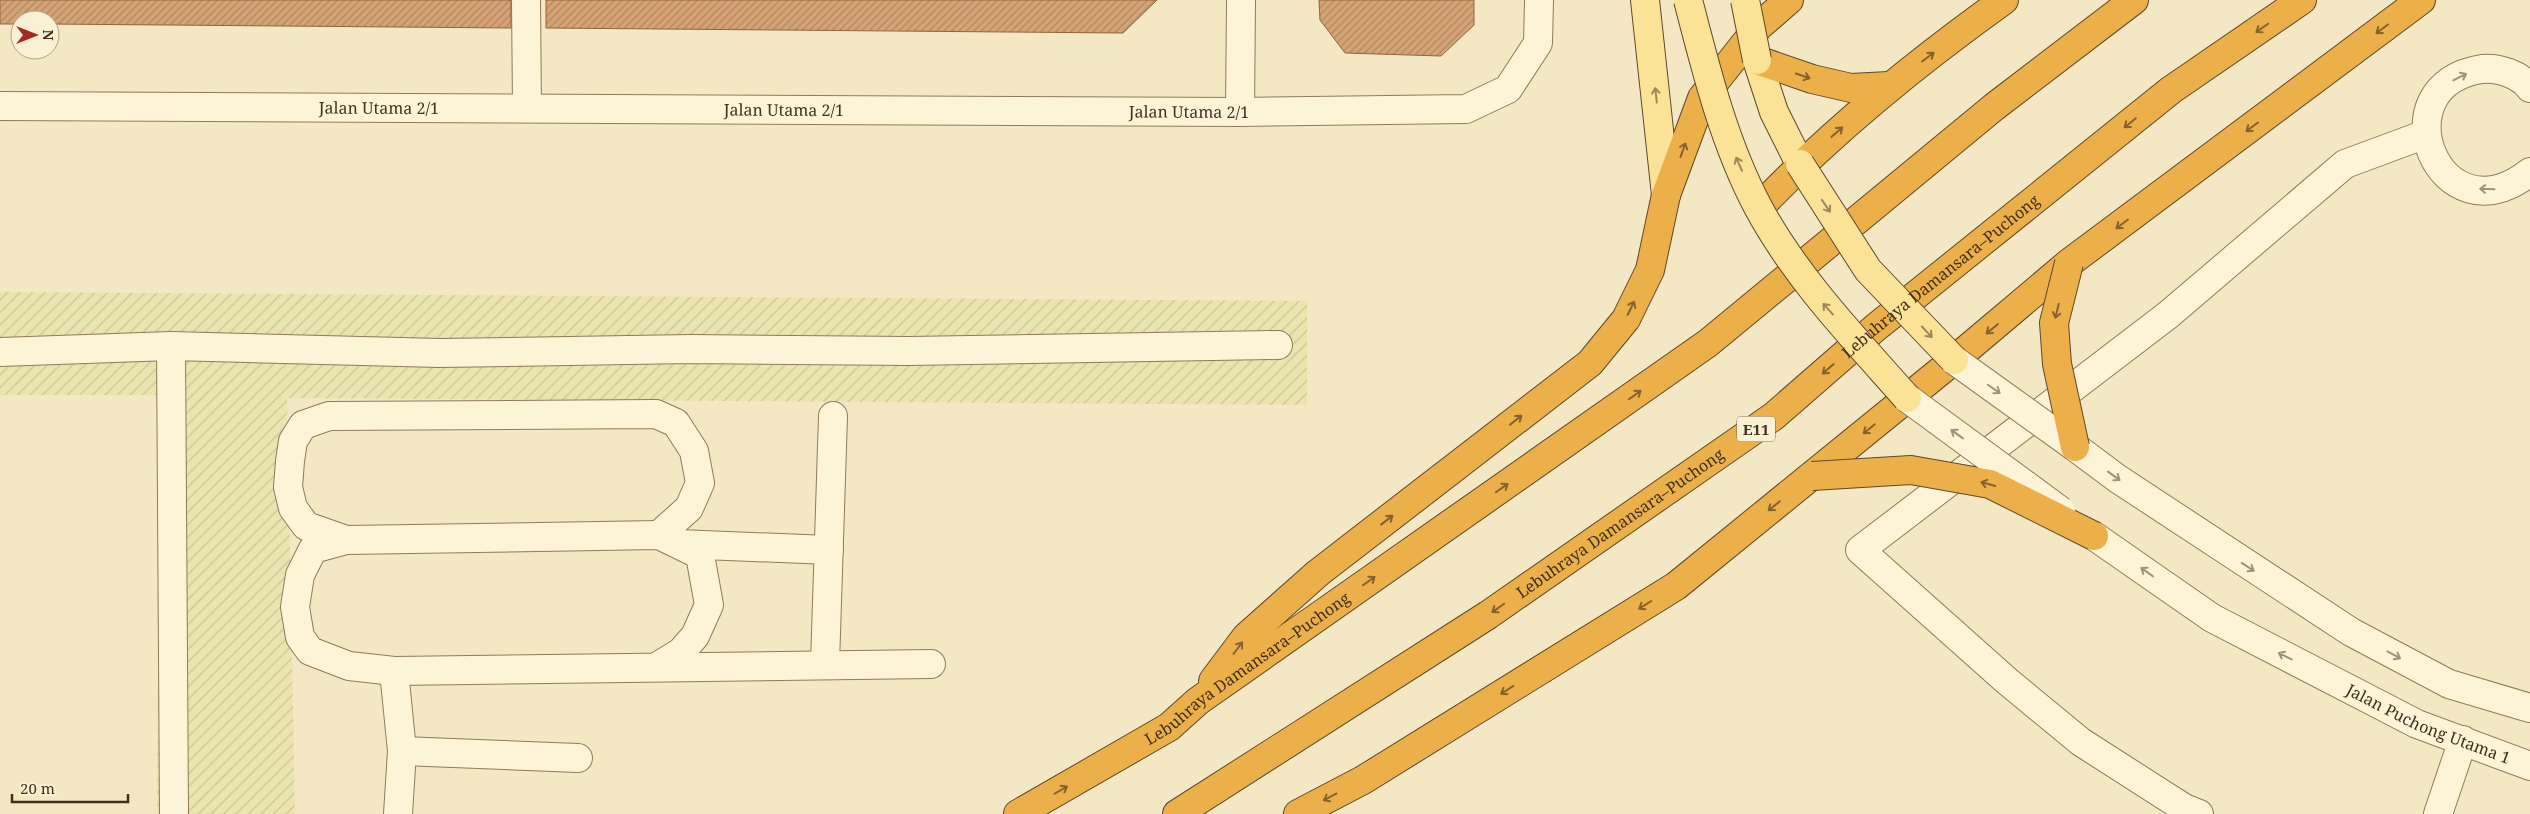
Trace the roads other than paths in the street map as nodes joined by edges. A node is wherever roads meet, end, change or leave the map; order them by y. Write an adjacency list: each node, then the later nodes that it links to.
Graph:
1 (526, 0): 16 (street)
2 (1241, 0): 17 (street)
3 (1539, 0): 17 (street, Jalan Utama 2/1)
4 (1645, 0): 21 (main road, one-way to 4)
5 (1688, 0): 22 (main road, one-way to 5, bridge)
6 (1745, 0): 12 (main road, bridge)
7 (1789, 0): 21 (highway, one-way to 7)
8 (2004, 0): 13 (highway, one-way to 8)
9 (2134, 0): 40 (highway, Lebuhraya Damansara–Puchong, one-way to 9)
10 (2302, 0): 49 (highway, Lebuhraya Damansara–Puchong / E11, one-way to 49)
11 (2421, 0): 23 (highway, one-way to 23)
12 (1757, 60): 13 (highway, one-way to 13); 19 (main road)
13 (1889, 86): 19 (highway, one-way to 13)
14 (2530, 88): 18 (street, one-way to 14)
15 (0, 106): 16 (street, Jalan Utama 2/1)
16 (527, 108): 17 (street, Jalan Utama 2/1)
17 (1240, 112)
18 (2426, 134): 20 (street, one-way to 18); 51 (street)
19 (1800, 164): 22 (highway); 27 (main road, one-way to 27, bridge)
20 (2525, 181)
21 (1666, 195): 40 (highway, one-way to 21)
22 (1759, 208): 28 (main road, one-way to 22, bridge)
23 (2069, 263): 27 (highway, one-way to 27); 30 (highway, one-way to 30, bridge)
24 (1278, 345): 25 (street)
25 (170, 346): 26 (street); 46 (street)
26 (0, 352)
27 (1954, 360): 28 (highway); 30 (street, one-way to 30, bridge)
28 (1907, 398): 31 (highway, one-way to 31); 32 (street, Jalan Puchong Utama 1, one-way to 28, bridge)
29 (833, 416): 35 (street)
30 (2075, 447): 41 (street, one-way to 41)
31 (1812, 476): 32 (highway, one-way to 31, bridge); 50 (highway, one-way to 50)
32 (2094, 536): 42 (street, Jalan Puchong Utama 1, one-way to 32)
33 (669, 539): 34 (street); 34 (street); 35 (street); 38 (street)
34 (346, 540): 39 (street)
35 (829, 550): 36 (street)
36 (825, 664): 37 (street); 38 (street)
37 (931, 664)
38 (658, 666): 39 (street)
39 (394, 671): 43 (street)
40 (1198, 701): 48 (highway, Lebuhraya Damansara–Puchong, one-way to 40)
41 (2530, 708)
42 (2463, 740): 45 (street, Jalan Puchong Utama 1); 52 (street)
43 (402, 751): 44 (street); 47 (street)
44 (578, 758)
45 (2530, 766)
46 (174, 814)
47 (398, 814)
48 (1018, 814)
49 (1177, 814)
50 (1298, 814)
51 (2199, 814)
52 (2438, 814)

